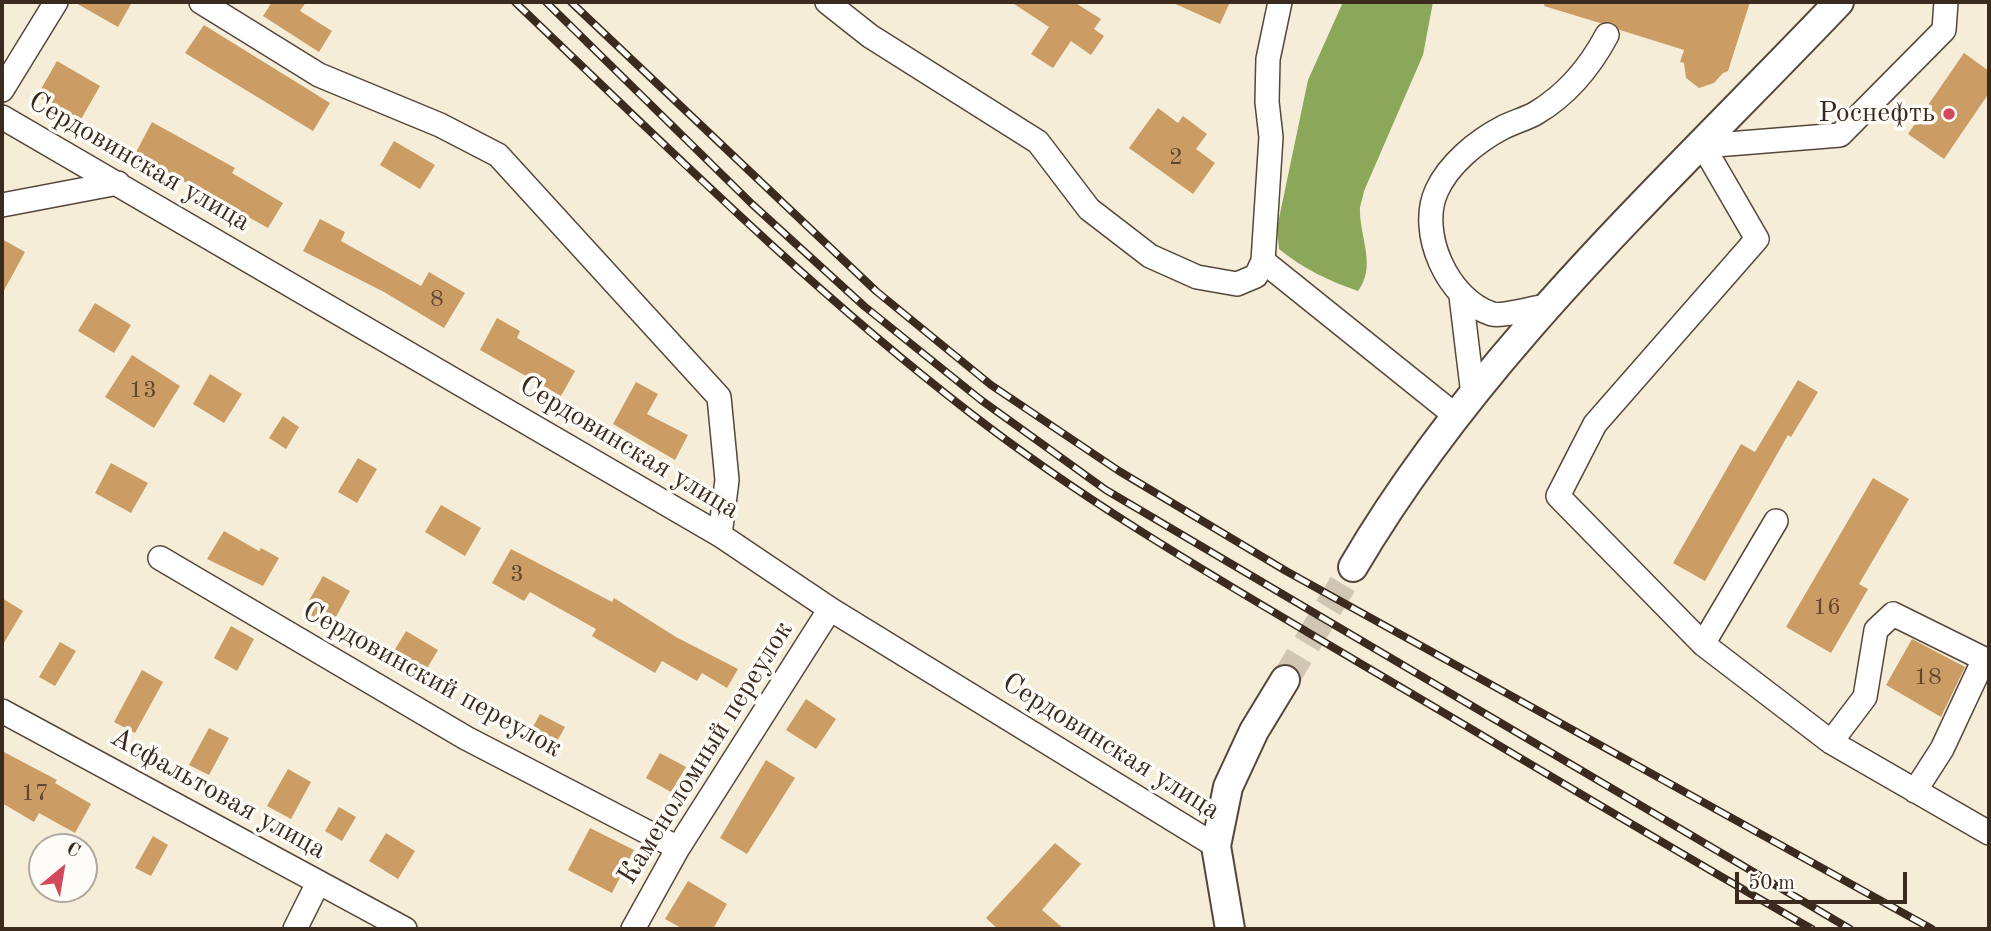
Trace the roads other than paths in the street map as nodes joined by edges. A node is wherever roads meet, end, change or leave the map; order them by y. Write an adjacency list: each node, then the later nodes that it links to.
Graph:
1 (56, 2): 8 (street)
2 (201, 2): 18 (street)
3 (827, 2): 13 (street)
4 (1280, 2): 13 (street)
5 (1839, 2): 10 (main road)
6 (1946, 2): 10 (street)
7 (1607, 35): 14 (street)
8 (2, 90)
9 (2, 117): 11 (street, Сердовинская улица)
10 (1703, 146): 15 (main road); 22 (street)
11 (118, 183): 12 (street); 18 (street, Сердовинская улица)
12 (2, 205)
13 (1263, 261): 16 (street)
14 (1461, 296): 15 (street); 16 (street)
15 (1550, 305): 16 (main road)
16 (1465, 405): 20 (main road)
17 (1776, 521): 22 (street)
18 (720, 535): 21 (street, Сердовинская улица)
19 (160, 558): 29 (street, Сердовинский переулок)
20 (1353, 567)
21 (830, 609): 28 (street, Сердовинская улица); 29 (street, Каменоломный переулок)
22 (1703, 644): 25 (street)
23 (1286, 680): 28 (main road)
24 (2, 711): 30 (street, Асфальтовая улица)
25 (1831, 743): 26 (street); 26 (street)
26 (1915, 791): 27 (street)
27 (1989, 833)
28 (1216, 846): 31 (main road)
29 (678, 848): 34 (street, Каменоломный переулок)
30 (318, 883): 32 (street); 33 (street, Асфальтовая улица)
31 (1226, 927)
32 (295, 929)
33 (405, 929)
34 (633, 929)

